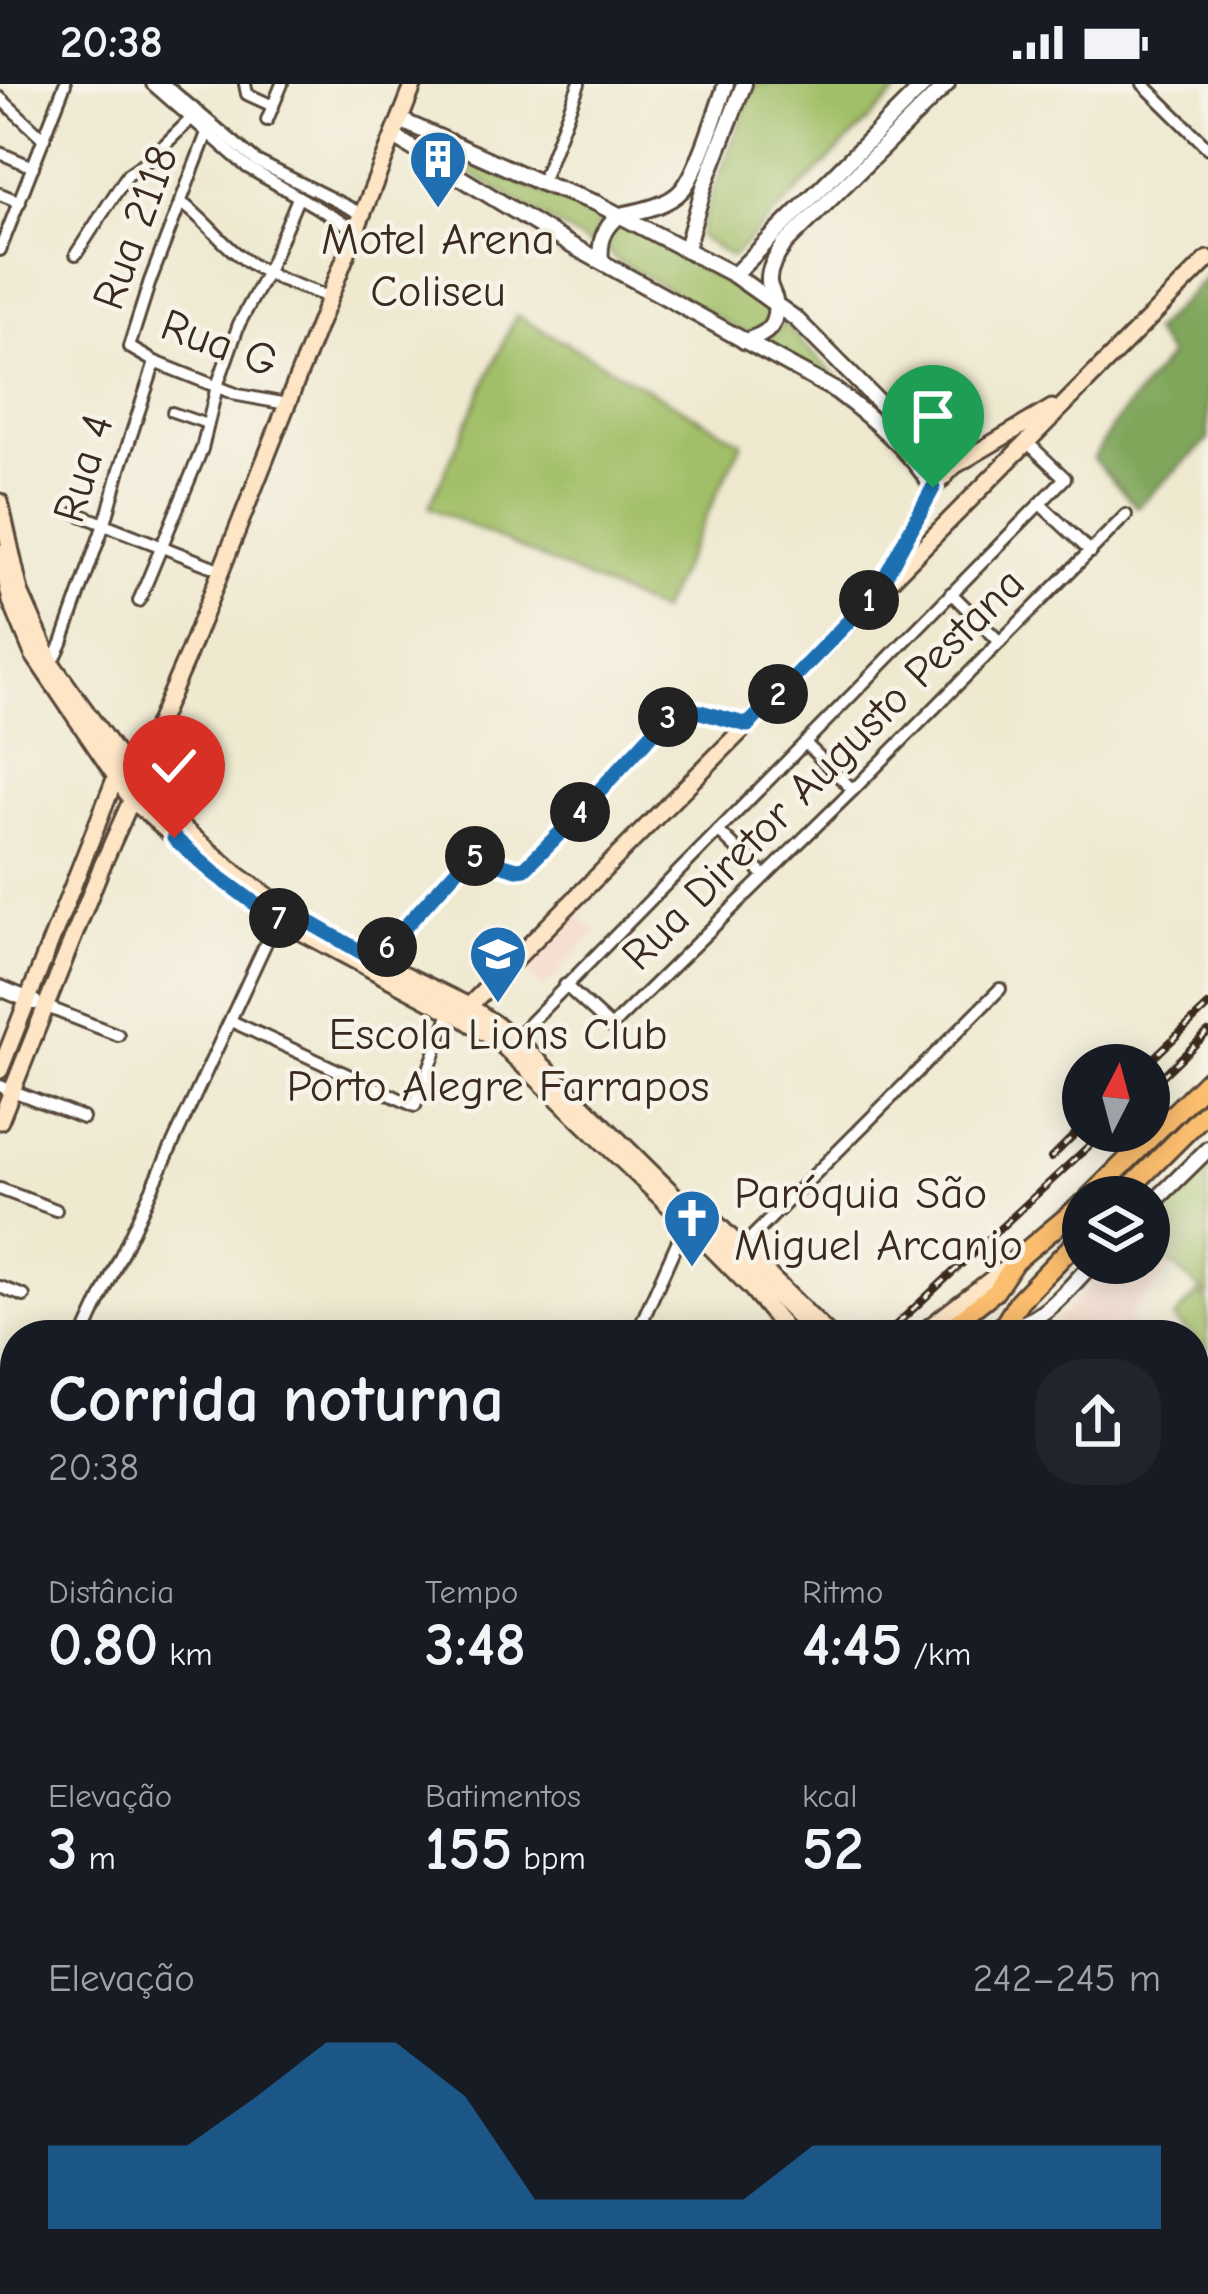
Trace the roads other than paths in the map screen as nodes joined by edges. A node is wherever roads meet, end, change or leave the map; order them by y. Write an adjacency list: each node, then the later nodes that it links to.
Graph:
1 (152, 84): 15 (street)
2 (164, 84): 29 (street)
3 (244, 84): 14 (street)
4 (282, 84): 14 (street)
5 (414, 84): 17 (main road)
6 (579, 84): 23 (street)
7 (726, 84): 28 (street)
8 (744, 84): 31 (street)
9 (925, 84): 36 (street)
10 (947, 84): 38 (street)
11 (1143, 84): 20 (street)
12 (64, 85): 19 (street)
13 (0, 98): 19 (street)
14 (273, 106): 16 (street)
15 (192, 118): 18 (street); 32 (street)
16 (267, 120)
17 (396, 128): 23 (street); 29 (main road); 34 (street)
18 (207, 133): 25 (street); 27 (street, Rua 2118)
19 (44, 139): 22 (street)
20 (1208, 148)
21 (0, 153): 22 (street)
22 (33, 167): 26 (street)
23 (541, 183): 28 (street)
24 (0, 194): 26 (street)
25 (298, 198): 29 (street); 35 (street)
26 (20, 202): 30 (street)
27 (180, 202): 35 (street); 40 (street, Rua 2118)
28 (620, 215): 31 (street); 34 (street)
29 (359, 222): 37 (main road)
30 (1, 246)
31 (686, 248): 36 (street)
32 (76, 254)
33 (1208, 259): 43 (main road)
34 (601, 261): 39 (street)
35 (266, 274): 37 (street); 42 (street)
36 (734, 275): 38 (street)
37 (329, 297): 44 (main road)
38 (775, 303): 39 (street); 48 (street)
39 (744, 341): 50 (street)
40 (129, 346): 41 (street, Rua G)
41 (155, 362): 42 (street, Rua G); 56 (street, Rua 4)
42 (217, 386): 44 (street, Rua G); 46 (street)
43 (1075, 394): 47 (main road); 48 (main road)
44 (287, 404): 60 (main road)
45 (172, 412): 46 (street, Rua 4)
46 (207, 424): 57 (street)
47 (1028, 443): 49 (main road); 52 (street)
48 (954, 466): 49 (main road); 50 (main road)
49 (984, 486): 54 (main road)
50 (933, 488): 54 (main road); 61 (main road)
51 (0, 502): 65 (main road)
52 (1040, 504): 59 (street); 62 (street)
53 (76, 513): 56 (street)
54 (955, 514): 61 (main road)
55 (1126, 515): 59 (street, Rua Diretor Augusto Pestana)
56 (104, 524): 57 (street); 65 (street, Rua 4)
57 (160, 546): 60 (street); 63 (street)
58 (0, 552): 69 (main road)
59 (1091, 552): 64 (street, Rua Diretor Augusto Pestana)
60 (220, 569): 67 (main road)
61 (877, 592): 66 (main road)
62 (952, 593): 64 (street); 68 (street)
63 (139, 601)
64 (1000, 642): 71 (street, Rua Diretor Augusto Pestana)
65 (52, 664): 69 (main road)
66 (748, 725): 83 (street); 91 (main road)
67 (154, 732): 69 (main road); 70 (main road)
68 (805, 743): 71 (street); 75 (street)
69 (119, 771): 70 (main road); 72 (main road); 77 (main road)
70 (139, 783): 72 (main road); 76 (main road)
71 (853, 790): 79 (street, Rua Diretor Augusto Pestana)
72 (131, 799): 73 (main road); 74 (main road)
73 (150, 817): 74 (main road); 76 (main road)
74 (120, 824): 78 (main road)
75 (718, 831): 79 (street); 84 (street)
76 (192, 846): 81 (main road)
77 (83, 861): 78 (main road); 80 (main road)
78 (101, 868): 82 (main road)
79 (765, 876): 84 (street, Rua Diretor Augusto Pestana)
80 (62, 913): 82 (main road); 88 (main road)
81 (282, 915): 83 (main road); 90 (main road); 92 (street)
82 (81, 920): 89 (main road)
83 (375, 960): 87 (main road)
84 (565, 985): 94 (street)
85 (0, 988): 88 (street)
86 (1000, 988): 110 (street)
87 (442, 992): 90 (street); 91 (main road)
88 (28, 1000): 89 (street); 95 (main road)
89 (46, 1007): 93 (street); 97 (main road)
90 (450, 1012): 91 (main road); 92 (street)
91 (468, 1013): 94 (main road); 108 (main road)
92 (231, 1021): 116 (street)
93 (118, 1035)
94 (514, 1038): 102 (main road)
95 (0, 1070)
96 (1208, 1080): 103 (highway)
97 (6, 1088): 99 (street); 100 (main road)
98 (1208, 1110): 104 (highway)
99 (83, 1118)
100 (0, 1121)
101 (1208, 1149): 105 (street)
102 (636, 1157): 108 (main road); 110 (main road)
103 (1111, 1176)
104 (1142, 1176)
105 (1170, 1186)
106 (0, 1189): 107 (street)
107 (56, 1210)
108 (684, 1218): 117 (street); 118 (main road); 119 (main road)
109 (1062, 1222): 112 (highway)
110 (742, 1247): 120 (main road)
111 (1062, 1257): 123 (highway)
112 (1017, 1259): 121 (main road); 122 (main road)
113 (1072, 1284): 124 (street)
114 (0, 1287): 115 (street)
115 (24, 1296)
116 (91, 1320)
117 (642, 1320)
118 (775, 1320)
119 (799, 1320)
120 (814, 1320)
121 (938, 1320)
122 (959, 1320)
123 (1007, 1320)
124 (1030, 1320)

